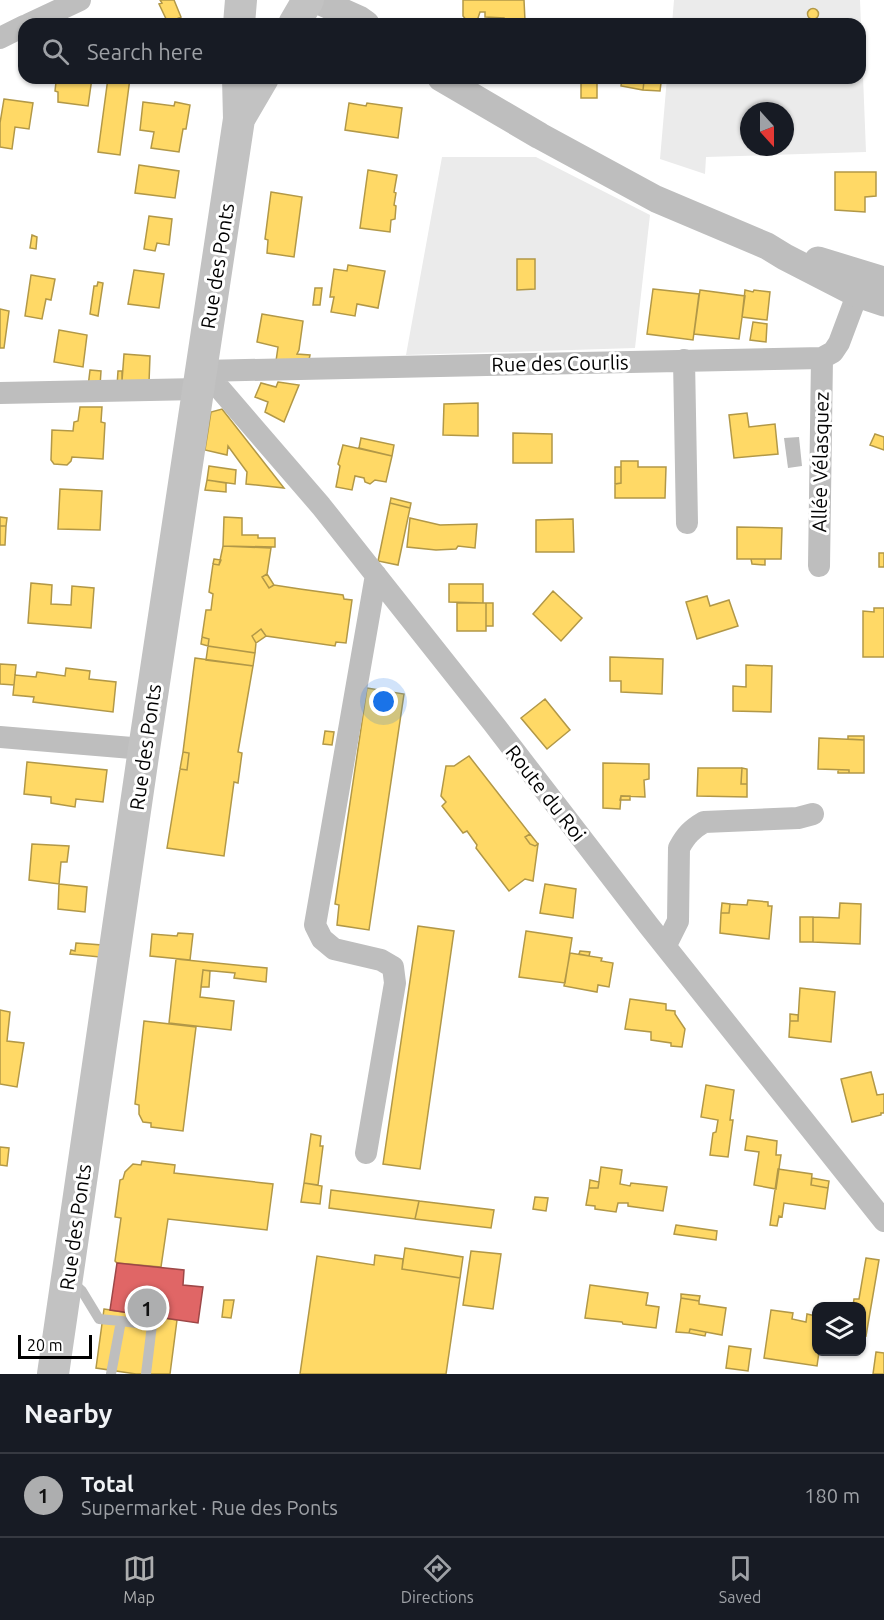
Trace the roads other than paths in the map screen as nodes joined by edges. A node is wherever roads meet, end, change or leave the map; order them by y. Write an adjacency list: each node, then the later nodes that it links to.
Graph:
1 (80, 0): 5 (street)
2 (241, 0): 6 (main road)
3 (308, 0): 7 (main road)
4 (316, 0): 8 (street)
5 (42, 18)
6 (240, 18)
7 (298, 18)
8 (357, 18)
9 (18, 29): 10 (street)
10 (0, 38)
11 (238, 84): 14 (main road, Rue des Ponts)
12 (260, 84): 14 (main road, Rue des Ponts)
13 (451, 84): 15 (street)
14 (239, 120): 19 (main road, Rue des Ponts)
15 (869, 283): 16 (street); 17 (street)
16 (884, 303)
17 (822, 358): 18 (street, Rue des Courlis); 22 (street, Allée Vélasquez)
18 (684, 360): 19 (street, Rue des Courlis); 21 (street)
19 (200, 380): 20 (street, Rue des Courlis); 23 (street, Route du Roi); 25 (main road, Rue des Ponts)
20 (0, 393)
21 (687, 523)
22 (819, 566)
23 (376, 575): 27 (street, Route du Roi); 28 (street)
24 (0, 737): 25 (street)
25 (144, 749): 30 (main road, Rue des Ponts)
26 (813, 814): 27 (street)
27 (666, 945): 29 (street, Route du Roi)
28 (366, 1153)
29 (884, 1221)
30 (67, 1278): 31 (lane); 32 (main road, Rue des Ponts)
31 (121, 1321): 33 (lane); 34 (lane)
32 (53, 1374)
33 (111, 1374)
34 (146, 1374)

